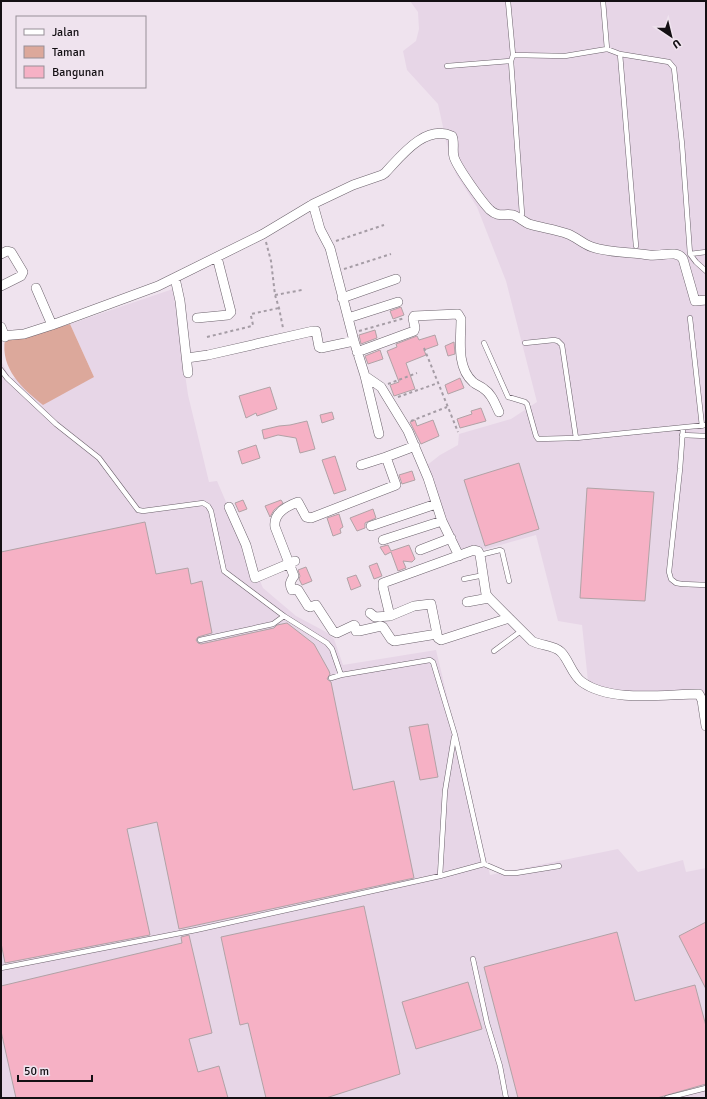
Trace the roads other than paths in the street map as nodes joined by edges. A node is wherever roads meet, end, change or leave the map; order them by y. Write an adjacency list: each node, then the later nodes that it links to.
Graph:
1 (508, 1): 5 (lane)
2 (603, 1): 3 (lane)
3 (607, 49): 4 (lane); 5 (lane)
4 (620, 54): 10 (lane); 13 (lane)
5 (513, 55): 6 (lane)
6 (511, 61): 7 (lane); 9 (lane)
7 (447, 66)
8 (313, 204): 14 (street); 20 (street); 21 (street)
9 (522, 214)
10 (636, 246)
11 (706, 252): 13 (lane)
12 (1, 254): 18 (street)
13 (690, 254): 15 (lane)
14 (216, 257): 16 (street); 23 (street)
15 (706, 271)
16 (175, 278): 26 (street); 33 (street)
17 (396, 279): 20 (street)
18 (1, 286)
19 (36, 288): 26 (street)
20 (342, 298): 24 (street)
21 (706, 300)
22 (398, 302): 24 (street)
23 (197, 318)
24 (348, 318): 29 (street)
25 (690, 318): 38 (lane)
26 (52, 325): 28 (street)
27 (1, 327): 28 (street)
28 (3, 336)
29 (353, 337): 32 (street); 33 (street)
30 (484, 343): 43 (lane)
31 (524, 343): 43 (lane)
32 (357, 352): 36 (street); 37 (street)
33 (187, 358): 35 (street)
34 (1, 370): 64 (lane)
35 (188, 373)
36 (365, 376): 40 (street); 44 (street)
37 (499, 412)
38 (704, 425): 39 (lane)
39 (683, 428): 41 (lane); 43 (lane)
40 (379, 434)
41 (682, 435): 42 (lane); 60 (lane)
42 (706, 436)
43 (576, 438)
44 (415, 446): 45 (street); 47 (street)
45 (386, 457): 46 (street); 56 (street)
46 (361, 465)
47 (436, 504): 49 (street); 50 (street)
48 (230, 507): 56 (street)
49 (442, 521): 51 (street); 52 (street)
50 (371, 526)
51 (451, 538): 53 (street); 55 (street)
52 (383, 540)
53 (420, 550)
54 (480, 555): 55 (street); 57 (street); 59 (lane)
55 (459, 556): 65 (street)
56 (293, 562): 68 (street)
57 (484, 575): 58 (lane); 61 (street)
58 (464, 579)
59 (509, 581)
60 (706, 585)
61 (489, 598): 62 (street); 66 (street)
62 (467, 602)
63 (370, 613): 65 (street)
64 (284, 616): 69 (lane); 71 (lane)
65 (390, 616): 68 (street)
66 (509, 618): 67 (street); 68 (street)
67 (521, 631): 70 (lane); 73 (street)
68 (437, 634)
69 (200, 640)
70 (494, 651)
71 (341, 675): 72 (lane); 74 (lane)
72 (330, 678)
73 (706, 726)
74 (454, 735): 75 (lane); 77 (lane)
75 (484, 864): 76 (lane); 77 (lane)
76 (559, 866)
77 (440, 876): 79 (lane)
78 (473, 959): 81 (lane)
79 (1, 968)
80 (706, 1088): 82 (lane)
81 (506, 1098)
82 (666, 1098)

